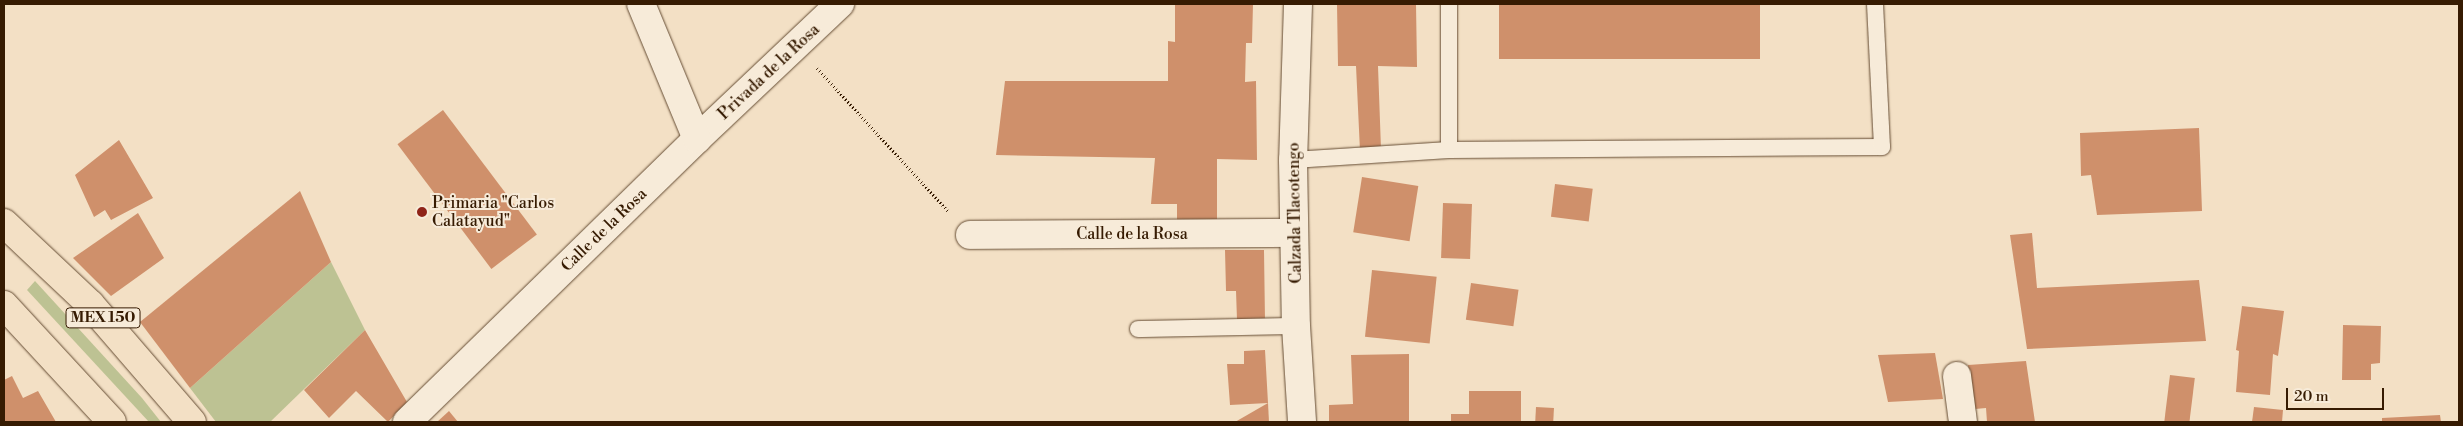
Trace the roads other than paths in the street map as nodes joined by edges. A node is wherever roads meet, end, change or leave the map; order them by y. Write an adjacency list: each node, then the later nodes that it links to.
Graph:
1 (641, 4): 6 (street)
2 (840, 4): 6 (street, Privada de la Rosa)
3 (1298, 4): 8 (street, Calzada Tlacotengo)
4 (1449, 4): 7 (lane)
5 (1875, 4): 7 (lane)
6 (697, 139): 18 (street, Calle de la Rosa)
7 (1449, 150): 8 (lane)
8 (1293, 160): 10 (street, Calzada Tlacotengo)
9 (4, 224): 17 (main road, MEX 150)
10 (1294, 233): 11 (street, Calle de la Rosa); 13 (street, Calzada Tlacotengo)
11 (970, 235)
12 (4, 305): 16 (main road)
13 (1296, 326): 14 (lane); 19 (street, Calzada Tlacotengo)
14 (1138, 329)
15 (1957, 376): 20 (street)
16 (112, 422)
17 (192, 422)
18 (407, 422)
19 (1302, 422)
20 (1963, 422)

